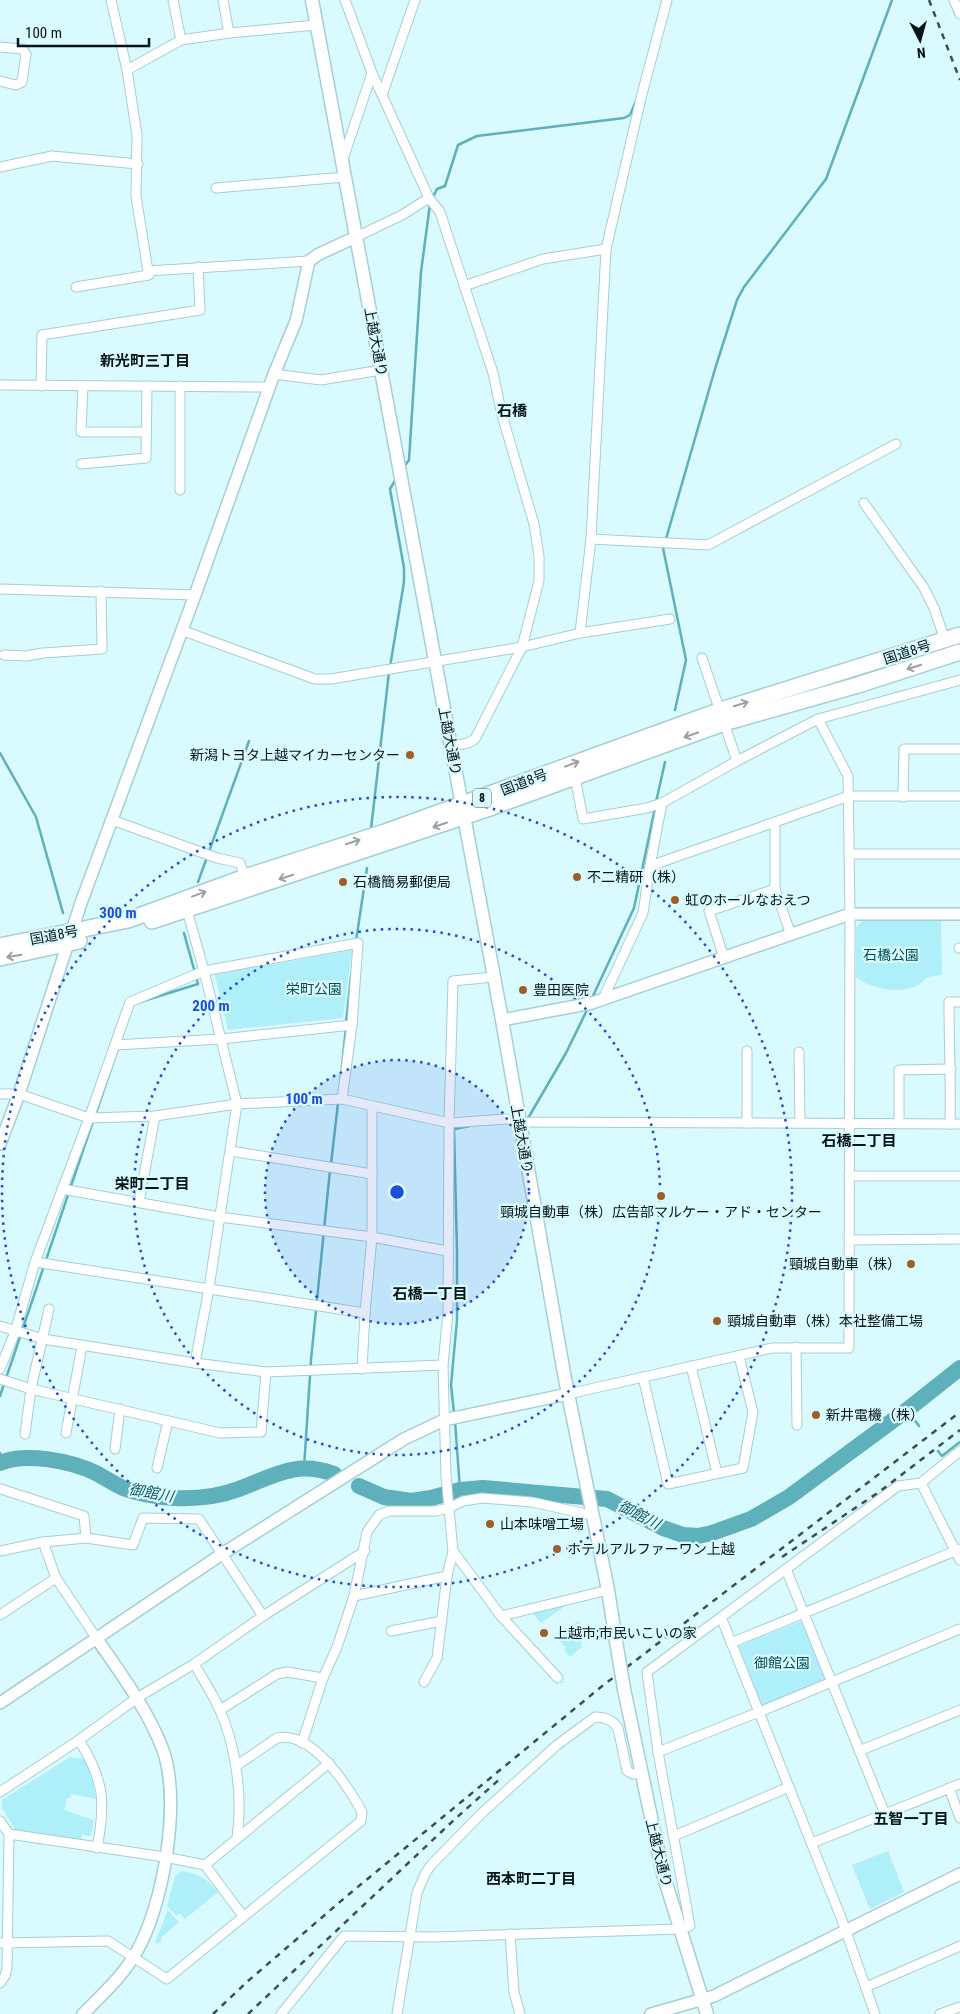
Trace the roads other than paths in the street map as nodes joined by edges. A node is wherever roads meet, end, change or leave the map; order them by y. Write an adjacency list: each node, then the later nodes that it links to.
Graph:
1 (111, 0): 14 (street)
2 (173, 0): 12 (street)
3 (224, 0): 11 (street)
4 (312, 0): 10 (main road, 上越大通り)
5 (345, 0): 15 (street)
6 (415, 0): 17 (street)
7 (667, 0): 25 (street)
8 (954, 0): 9 (street)
9 (960, 14)
10 (316, 25): 11 (street); 18 (main road, 上越大通り)
11 (229, 33): 12 (street)
12 (181, 40): 14 (street)
13 (0, 47): 16 (street)
14 (127, 70): 19 (street)
15 (372, 73): 17 (street); 18 (street)
16 (0, 81)
17 (382, 95): 23 (street)
18 (342, 162): 21 (main road, 上越大通り)
19 (138, 164): 20 (street); 28 (street)
20 (0, 167)
21 (345, 177): 22 (street); 24 (main road, 上越大通り)
22 (216, 188)
23 (429, 198): 24 (street); 29 (street)
24 (356, 237): 26 (street); 31 (main road, 上越大通り)
25 (606, 250): 29 (street); 44 (street)
26 (309, 261): 27 (street); 32 (street)
27 (198, 267): 28 (street); 34 (street)
28 (148, 271): 30 (street)
29 (464, 286): 53 (street)
30 (76, 287)
31 (381, 370): 32 (street); 57 (main road, 上越大通り)
32 (274, 374): 38 (street)
33 (0, 385): 34 (street)
34 (41, 386): 35 (street)
35 (83, 386): 36 (street); 39 (street)
36 (147, 386): 37 (street); 39 (street)
37 (180, 386): 38 (street); 42 (street)
38 (270, 387): 47 (street)
39 (146, 432): 41 (street)
40 (896, 444): 44 (street)
41 (81, 464)
42 (180, 490)
43 (864, 503): 52 (street)
44 (591, 539): 50 (street)
45 (0, 589): 46 (street)
46 (102, 591): 47 (street); 55 (street)
47 (195, 595): 49 (street)
48 (670, 619): 50 (street)
49 (181, 630): 57 (street); 70 (street)
50 (580, 633): 53 (street)
51 (960, 635): 52 (highway, 国道8号 / 8)
52 (945, 640): 59 (highway, 国道8号 / 8, one-way to 52)
53 (522, 647): 57 (street); 61 (street)
54 (960, 652): 59 (highway, 国道8号 / 8, one-way to 59)
55 (4, 655)
56 (702, 658): 59 (street)
57 (434, 662): 61 (main road, 上越大通り)
58 (960, 680): 60 (street)
59 (722, 717): 63 (street); 64 (highway, 国道8号 / 8, one-way to 64); 69 (highway, 国道8号 / 8, one-way to 59)
60 (818, 719): 63 (street); 65 (street)
61 (452, 746): 69 (main road, 上越大通り)
62 (960, 749): 67 (street)
63 (737, 761): 68 (street)
64 (575, 776): 68 (street); 69 (highway, 国道8号 / 8)
65 (849, 796): 67 (street); 71 (street); 72 (street)
66 (960, 796): 67 (street)
67 (903, 797)
68 (660, 804): 74 (street)
69 (463, 810): 75 (highway, 国道8号 / 8, one-way to 69); 77 (highway, 国道8号 / 8, one-way to 77); 86 (main road, 上越大通り)
70 (112, 820): 75 (street); 81 (street)
71 (775, 822): 74 (street); 76 (street)
72 (849, 854): 73 (street); 78 (street)
73 (960, 854)
74 (650, 866): 87 (street)
75 (245, 877): 81 (highway, 国道8号 / 8, one-way to 75)
76 (775, 889): 80 (street); 84 (street)
77 (187, 910): 81 (highway, 国道8号 / 8); 85 (street)
78 (850, 914): 79 (street); 80 (street); 107 (street)
79 (960, 914)
80 (791, 935): 84 (street)
81 (70, 937): 82 (highway, 国道8号 / 8); 83 (highway, 国道8号 / 8, one-way to 83); 97 (street)
82 (0, 946)
83 (0, 958)
84 (724, 958): 87 (street)
85 (204, 971): 90 (street); 91 (street); 92 (street)
86 (493, 977): 89 (main road, 上越大通り); 104 (street)
87 (603, 999): 89 (street)
88 (960, 1002): 95 (street)
89 (502, 1020): 103 (main road, 上越大通り)
90 (352, 1024): 91 (street); 98 (street)
91 (221, 1038): 92 (street); 99 (street)
92 (115, 1045): 102 (street)
93 (747, 1051): 105 (street)
94 (799, 1052): 106 (street)
95 (951, 1069): 108 (street); 109 (street)
96 (0, 1094): 97 (street)
97 (19, 1094): 102 (street); 111 (street)
98 (342, 1099): 99 (street); 100 (street)
99 (236, 1104): 101 (street); 112 (street)
100 (372, 1107): 104 (street); 113 (street)
101 (155, 1116): 102 (street); 117 (street)
102 (89, 1118): 116 (street)
103 (519, 1122): 104 (street); 105 (street); 142 (main road, 上越大通り)
104 (448, 1123): 122 (street)
105 (747, 1123): 106 (street)
106 (800, 1123): 107 (street)
107 (849, 1124): 108 (street); 114 (street)
108 (899, 1124): 109 (street)
109 (950, 1124): 110 (street)
110 (960, 1124)
111 (0, 1144)
112 (230, 1151): 113 (street); 118 (street)
113 (372, 1174): 119 (street)
114 (849, 1176): 115 (street); 121 (street)
115 (960, 1176)
116 (62, 1189): 117 (street); 123 (street)
117 (139, 1202): 118 (street)
118 (220, 1217): 119 (street); 124 (street)
119 (372, 1237): 122 (street); 126 (street)
120 (960, 1239): 121 (street)
121 (849, 1240): 131 (street)
122 (448, 1252): 134 (street)
123 (35, 1262): 124 (street); 128 (street)
124 (209, 1288): 126 (street); 133 (street)
125 (49, 1309): 129 (street)
126 (365, 1313): 137 (street)
127 (0, 1326): 128 (street)
128 (14, 1332): 129 (street); 136 (street)
129 (43, 1339): 130 (street); 141 (street)
130 (82, 1346): 133 (street); 143 (street)
131 (796, 1347): 132 (street); 147 (street)
132 (739, 1356): 135 (street); 153 (street)
133 (195, 1364): 138 (street)
134 (443, 1366): 137 (street); 145 (street)
135 (691, 1366): 139 (street); 153 (street)
136 (0, 1369)
137 (362, 1369): 138 (street)
138 (266, 1372): 146 (street)
139 (643, 1377): 142 (street); 153 (street)
140 (0, 1379): 141 (street)
141 (31, 1389): 143 (street); 149 (street)
142 (568, 1394): 145 (street); 157 (main road, 上越大通り)
143 (73, 1399): 144 (street); 148 (street)
144 (120, 1409): 146 (street); 150 (street)
145 (444, 1420): 156 (street); 164 (street)
146 (168, 1421): 152 (street)
147 (796, 1425)
148 (66, 1433)
149 (25, 1434)
150 (115, 1449)
151 (960, 1451): 154 (street)
152 (157, 1468)
153 (717, 1473)
154 (922, 1483): 161 (street); 166 (street)
155 (1, 1489): 158 (street)
156 (449, 1506): 157 (street); 160 (street); 163 (street)
157 (591, 1511): 169 (main road)
158 (86, 1538): 159 (street); 164 (street)
159 (43, 1542): 162 (street); 168 (street)
160 (364, 1550): 170 (street); 173 (street)
161 (958, 1550): 165 (street); 171 (street)
162 (0, 1551)
163 (453, 1551): 167 (street); 174 (street)
164 (222, 1554): 173 (street); 179 (street)
165 (960, 1560)
166 (786, 1569): 171 (street); 175 (street)
167 (447, 1576): 170 (street); 176 (street)
168 (56, 1578): 172 (street); 179 (street)
169 (608, 1590): 174 (street); 197 (main road, 上越大通り, bridge)
170 (354, 1596): 182 (street)
171 (804, 1614): 180 (street); 185 (street)
172 (0, 1615)
173 (263, 1616): 181 (street)
174 (501, 1616): 183 (street)
175 (721, 1617): 180 (street); 193 (street)
176 (442, 1621): 178 (street); 184 (street)
177 (960, 1629): 185 (street)
178 (391, 1631)
179 (98, 1639): 186 (street); 187 (street)
180 (731, 1643): 190 (street)
181 (194, 1664): 186 (street); 188 (street)
182 (323, 1678): 188 (street); 192 (street)
183 (558, 1678)
184 (424, 1682)
185 (831, 1682): 190 (street); 194 (street)
186 (137, 1698): 191 (street); 210 (street)
187 (0, 1703)
188 (220, 1710): 196 (street)
189 (960, 1710): 194 (street)
190 (759, 1712): 193 (street); 199 (street)
191 (79, 1740): 201 (street); 209 (street)
192 (302, 1743): 195 (street); 196 (street)
193 (658, 1752): 206 (street)
194 (859, 1752): 202 (street)
195 (329, 1763): 207 (street); 213 (street)
196 (236, 1766): 207 (street)
197 (641, 1774): 214 (main road, 上越大通り); 217 (street)
198 (960, 1784): 200 (street)
199 (789, 1787): 206 (street); 208 (street)
200 (949, 1788): 202 (street); 203 (street)
201 (0, 1792)
202 (884, 1814): 208 (street)
203 (960, 1818)
204 (0, 1822): 205 (street)
205 (9, 1834): 209 (street); 218 (street)
206 (674, 1836): 214 (street)
207 (237, 1838): 211 (street)
208 (812, 1843): 215 (street)
209 (97, 1848): 210 (street)
210 (165, 1857): 211 (street); 220 (street)
211 (205, 1865): 213 (street)
212 (960, 1874): 215 (street)
213 (243, 1916): 220 (street)
214 (679, 1929): 216 (street); 223 (main road, 上越大通り)
215 (846, 1930): 222 (street); 223 (street)
216 (510, 1934): 217 (street); 228 (street)
217 (409, 1936): 226 (street); 227 (street)
218 (4, 1943): 220 (street); 221 (street)
219 (960, 1946): 222 (street)
220 (133, 1957): 225 (street)
221 (0, 1983)
222 (866, 1987): 231 (street)
223 (702, 2000): 229 (street); 230 (main road, 上越大通り)
224 (960, 2007): 232 (street)
225 (83, 2014)
226 (281, 2014)
227 (397, 2014)
228 (520, 2014)
229 (651, 2014)
230 (707, 2014)
231 (875, 2014)
232 (940, 2014)

